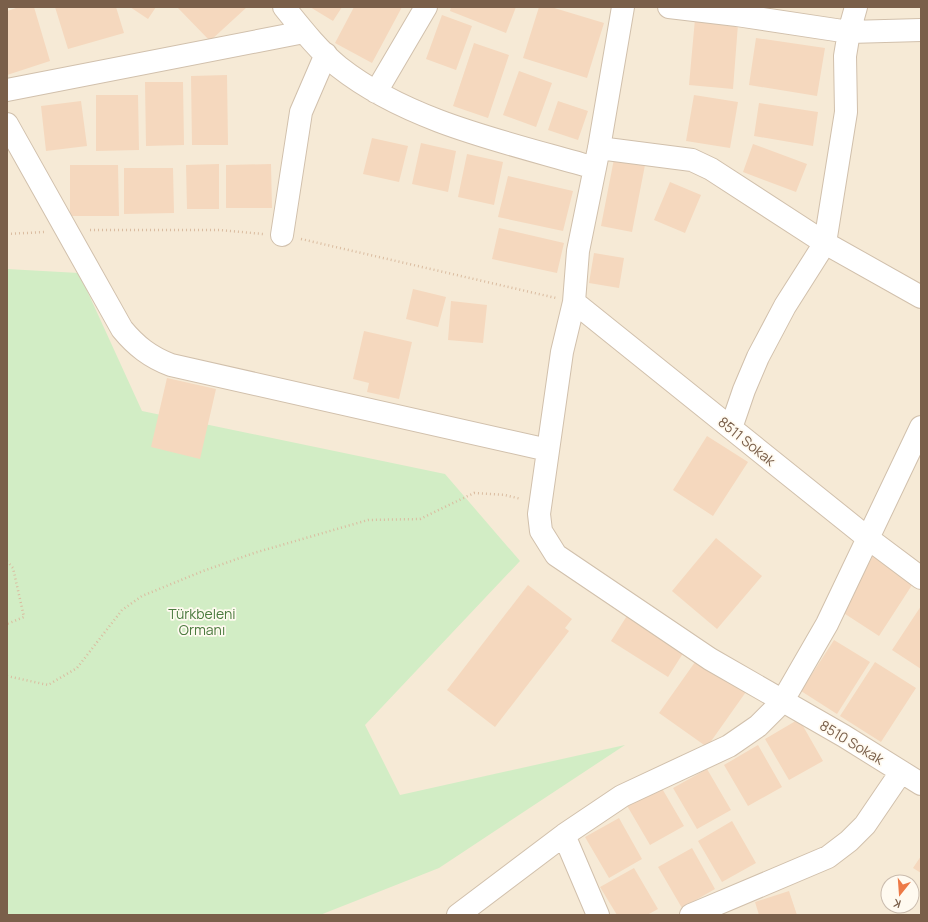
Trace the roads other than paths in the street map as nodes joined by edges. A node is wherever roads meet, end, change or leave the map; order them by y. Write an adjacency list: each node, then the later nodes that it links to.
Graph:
1 (284, 7): 7 (street)
2 (426, 7): 11 (street)
3 (623, 7): 13 (street, 8510 Sokak)
4 (668, 7): 8 (street)
5 (856, 7): 8 (street)
6 (921, 30): 8 (street)
7 (304, 32): 9 (street); 10 (street)
8 (848, 32): 15 (street)
9 (326, 54): 11 (street); 14 (street)
10 (7, 90)
11 (376, 92): 13 (street)
12 (7, 124): 20 (street)
13 (597, 158): 15 (street); 17 (street, 8510 Sokak)
14 (282, 235)
15 (825, 243): 16 (street); 19 (street)
16 (921, 297)
17 (574, 302): 19 (street, 8511 Sokak); 20 (street, 8510 Sokak)
18 (921, 427): 21 (street)
19 (731, 428): 21 (street, 8511 Sokak)
20 (548, 450): 23 (street, 8510 Sokak)
21 (869, 539): 22 (street, 8511 Sokak); 23 (street)
22 (921, 578)
23 (782, 702): 24 (street, 8510 Sokak); 26 (street)
24 (901, 772): 25 (street, 8510 Sokak); 29 (street)
25 (921, 784)
26 (564, 835): 27 (street); 28 (street)
27 (458, 915)
28 (598, 915)
29 (691, 915)

